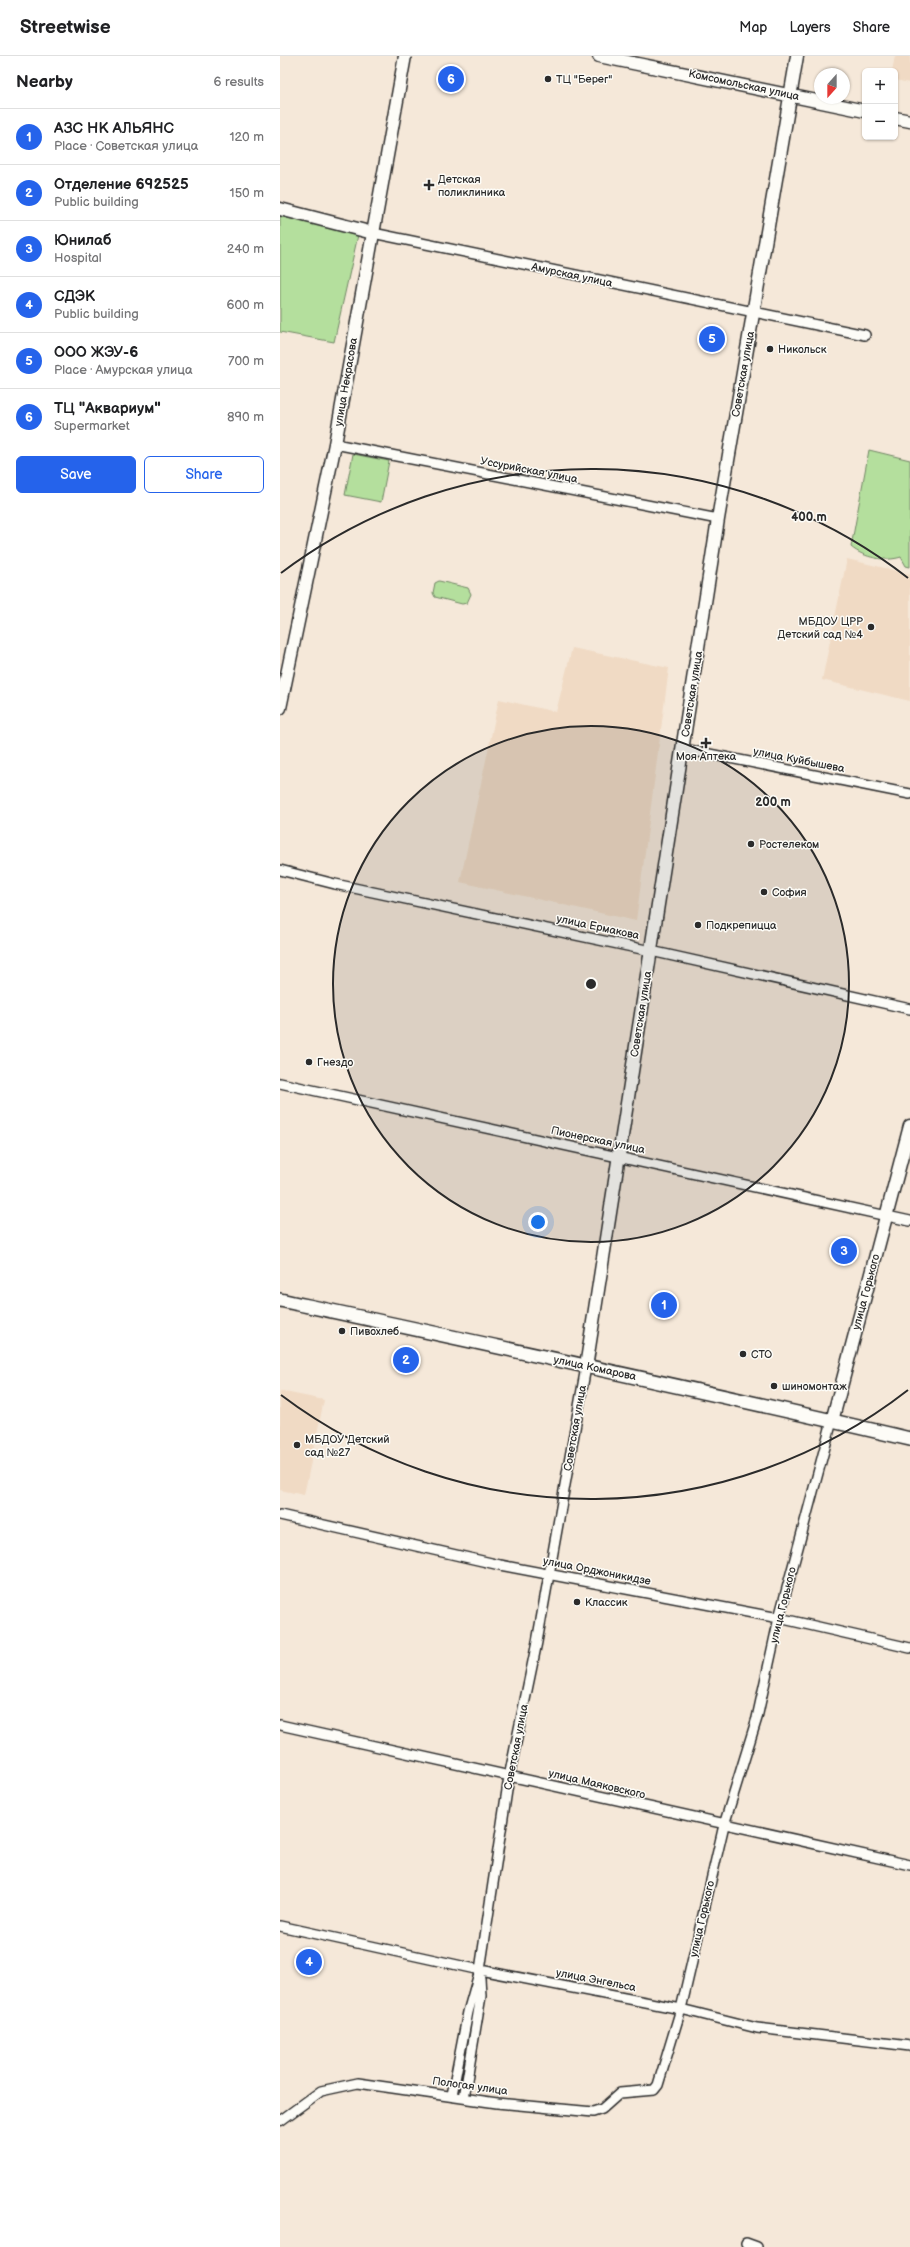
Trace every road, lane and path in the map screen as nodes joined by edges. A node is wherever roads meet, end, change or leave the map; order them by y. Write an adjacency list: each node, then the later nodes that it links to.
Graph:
1 (405, 56): 9 (main road, улица Некрасова)
2 (599, 56): 4 (main road, Комсомольская улица)
3 (797, 56): 4 (main road, Советская улица)
4 (790, 95): 5 (main road, Комсомольская улица); 10 (main road, Советская улица)
5 (862, 110)
6 (898, 119): 7 (main road)
7 (910, 121)
8 (280, 209): 9 (main road, Амурская улица)
9 (373, 233): 10 (street, Амурская улица); 12 (main road, улица Некрасова)
10 (753, 312): 11 (street, Амурская улица); 13 (main road, Советская улица)
11 (865, 335)
12 (335, 444): 13 (street, Уссурийская улица); 14 (main road, улица Некрасова)
13 (718, 519): 15 (main road, Советская улица)
14 (280, 708)
15 (684, 749): 16 (street, улица Куйбышева); 18 (main road, Советская улица)
16 (910, 794)
17 (280, 870): 18 (street, улица Ермакова)
18 (651, 951): 19 (street, улица Ермакова); 22 (main road, Советская улица)
19 (910, 1009)
20 (280, 1083): 22 (street, Пионерская улица)
21 (910, 1126): 23 (main road, улица Горького)
22 (619, 1157): 23 (street, Пионерская улица); 26 (main road, Советская улица)
23 (886, 1216): 24 (street, Пионерская улица); 27 (main road, улица Горького)
24 (910, 1221)
25 (280, 1300): 26 (highway, улица Комарова)
26 (586, 1367): 27 (highway, улица Комарова); 30 (street, Советская улица)
27 (832, 1420): 28 (highway, улица Комарова); 31 (street, улица Горького)
28 (910, 1438)
29 (280, 1515): 30 (street, улица Орджоникидзе)
30 (548, 1574): 31 (street, улица Орджоникидзе); 34 (street, Советская улица)
31 (779, 1618): 32 (street, улица Орджоникидзе); 35 (street, улица Горького)
32 (910, 1648)
33 (280, 1725): 34 (street, улица Маяковского)
34 (509, 1777): 35 (street, улица Маяковского); 38 (street, Советская улица)
35 (724, 1825): 36 (street, улица Маяковского); 39 (street, улица Горького)
36 (910, 1865)
37 (280, 1926): 38 (street, улица Энгельса)
38 (480, 1970): 39 (street, улица Энгельса); 42 (street, Советская улица); 43 (street, Советская улица)
39 (681, 2009): 40 (street, улица Энгельса); 41 (street, улица Горького)
40 (910, 2046)
41 (658, 2085): 43 (street, Пологая улица)
42 (452, 2095): 43 (street, Пологая улица); 44 (street, Пологая улица)
43 (464, 2098)
44 (280, 2121)
45 (746, 2243): 46 (street)
46 (757, 2247)

